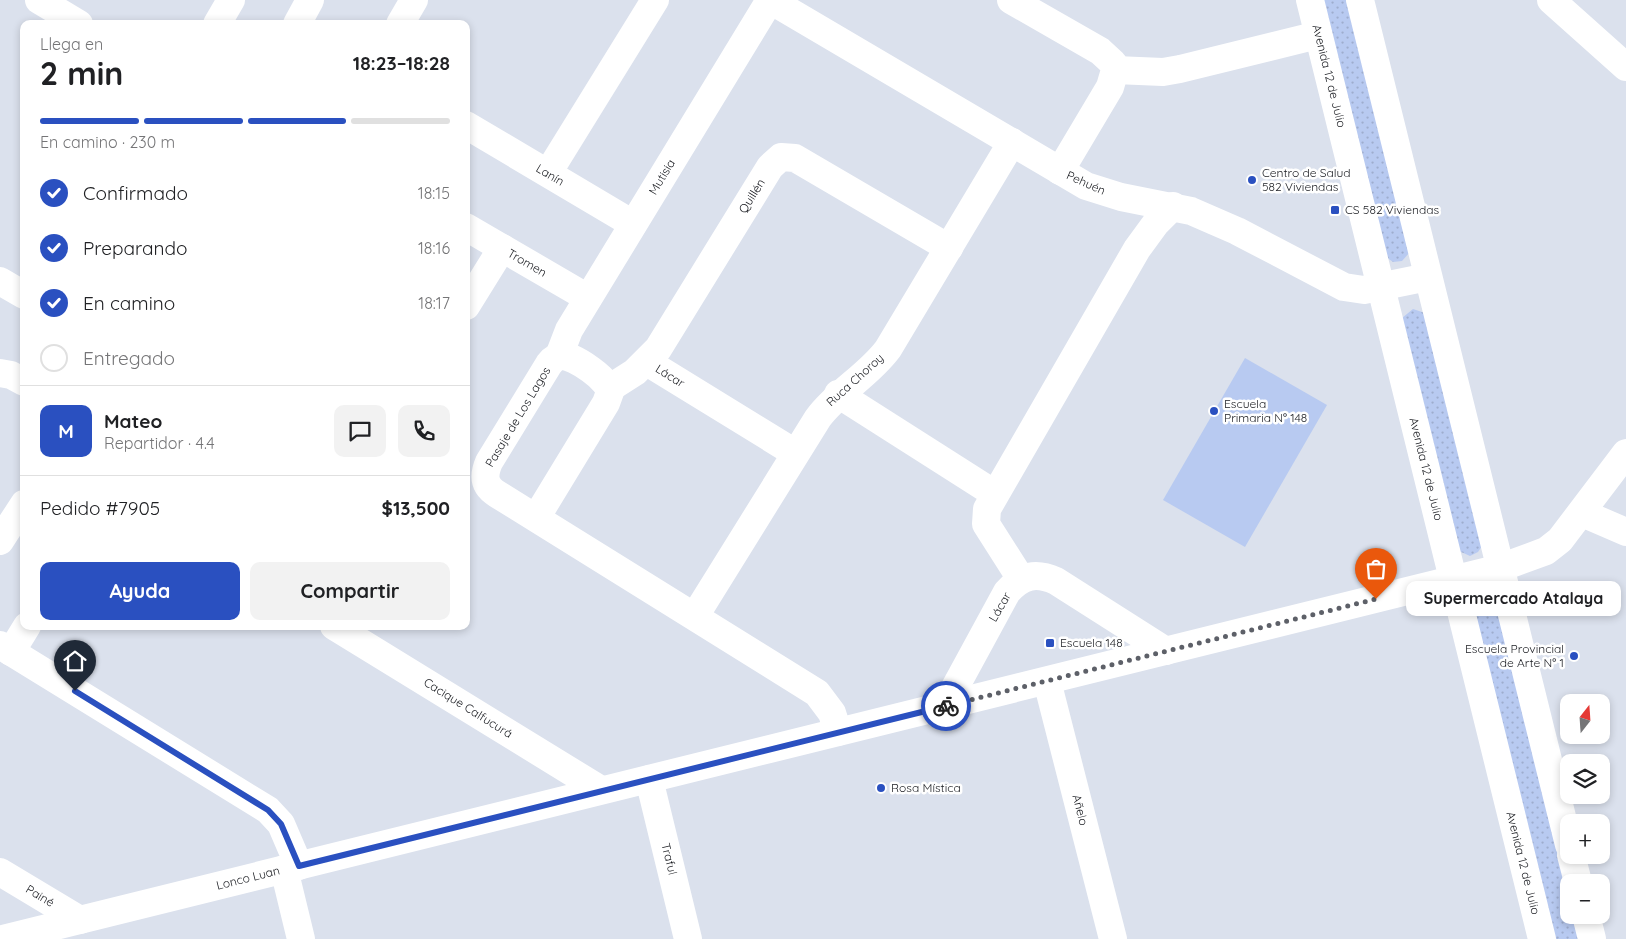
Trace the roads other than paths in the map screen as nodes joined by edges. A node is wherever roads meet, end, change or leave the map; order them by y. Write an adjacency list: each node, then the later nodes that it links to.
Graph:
1 (39, 0): 11 (street)
2 (231, 0): 12 (street)
3 (310, 0): 13 (street)
4 (414, 0): 14 (street)
5 (655, 0): 21 (street)
6 (770, 0): 19 (street, Pehuén); 23 (street, Mutisia)
7 (1011, 0): 17 (street)
8 (1310, 0): 15 (street, Avenida 12 de Julio)
9 (1551, 0): 16 (street)
10 (1363, 3): 27 (street)
11 (72, 20)
12 (219, 20)
13 (299, 20)
14 (402, 20)
15 (1318, 35): 17 (street); 28 (street, Avenida 12 de Julio)
16 (1626, 67)
17 (1115, 70): 20 (street)
18 (470, 127): 21 (street, Lanín)
19 (1012, 142): 20 (street, Pehuén); 26 (street, Ruca Choroy)
20 (1060, 171): 22 (street, Pehuén)
21 (548, 174): 23 (street, Lanín)
22 (1173, 206): 28 (street, Pehuén); 40 (street)
23 (633, 224): 29 (street, Mutisia)
24 (470, 229): 25 (street, Tromen)
25 (502, 248): 29 (street, Tromen); 30 (street)
26 (949, 248): 32 (street, Quillén); 36 (street, Ruca Choroy)
27 (1428, 277): 28 (street, Pehuén); 46 (street)
28 (1381, 288): 48 (street, Avenida 12 de Julio)
29 (588, 298): 31 (street, Mutisia)
30 (470, 300)
31 (559, 356): 35 (street, Pasaje de Los Lagos); 39 (street, Pasaje de Los Lagos)
32 (647, 362): 35 (street, Quillén); 38 (street, Lácar)
33 (0, 373): 34 (street)
34 (20, 380)
35 (610, 388): 43 (street)
36 (838, 394): 38 (street, Ruca Choroy); 40 (street)
37 (1626, 453): 42 (street, Lonco Luan)
38 (795, 454): 49 (street, Ruca Choroy)
39 (476, 478): 43 (street, Pasaje de Los Lagos)
40 (994, 494): 47 (street)
41 (20, 510): 45 (street)
42 (1582, 513): 44 (street); 46 (street, Lonco Luan)
43 (536, 518): 49 (street, Pasaje de Los Lagos)
44 (1626, 532)
45 (0, 541)
46 (1500, 568): 48 (street, Lonco Luan); 59 (street)
47 (1021, 579): 53 (street); 55 (street, Lácar)
48 (1453, 580): 53 (street, Lonco Luan); 68 (street, Avenida 12 de Julio)
49 (695, 616): 56 (street, Pasaje de Los Lagos)
50 (23, 630): 52 (street)
51 (341, 630): 58 (street, Cacique Calfucurá)
52 (6, 648): 60 (street)
53 (1166, 651): 54 (street, Lonco Luan)
54 (1047, 680): 55 (street, Lonco Luan); 67 (street, Añelo)
55 (945, 706): 56 (street, Lonco Luan)
56 (838, 732): 57 (street, Lonco Luan)
57 (649, 779): 58 (street, Lonco Luan); 66 (street, Traful)
58 (602, 790): 60 (street, Lonco Luan)
59 (1561, 814)
60 (291, 868): 62 (street, Lonco Luan); 65 (street)
61 (0, 872): 62 (street, Painé)
62 (80, 920): 64 (street, Lonco Luan)
63 (1588, 924): 69 (street)
64 (3, 939)
65 (301, 939)
66 (688, 939)
67 (1113, 939)
68 (1542, 939)
69 (1592, 939)

